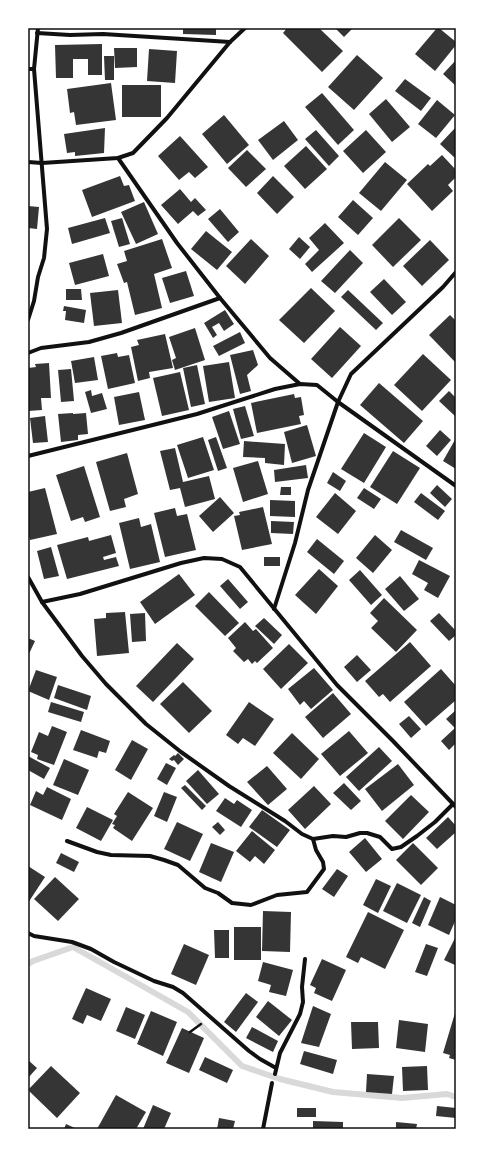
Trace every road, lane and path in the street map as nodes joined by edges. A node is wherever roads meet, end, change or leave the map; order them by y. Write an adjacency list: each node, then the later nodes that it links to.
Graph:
1 (245, 28): 3 (street)
2 (38, 30): 3 (street); 5 (street)
3 (230, 42): 6 (street)
4 (28, 69): 5 (street)
5 (34, 69): 8 (street)
6 (118, 158): 8 (street); 10 (street)
7 (28, 162): 8 (street)
8 (42, 163): 11 (street)
9 (456, 272): 14 (street)
10 (220, 298): 12 (street); 13 (street)
11 (28, 320)
12 (28, 353)
13 (300, 384): 14 (street); 15 (street)
14 (338, 402): 16 (street); 19 (street)
15 (28, 456)
16 (456, 486)
17 (28, 577): 18 (street)
18 (42, 602): 19 (street); 21 (street)
19 (274, 609): 20 (street)
20 (455, 806): 21 (street)
21 (313, 839): 22 (street)
22 (67, 841)
23 (28, 933): 25 (street)
24 (305, 959): 25 (street)
25 (276, 1068): 26 (street)
26 (275, 1074)
27 (272, 1082): 28 (street)
28 (263, 1129)

